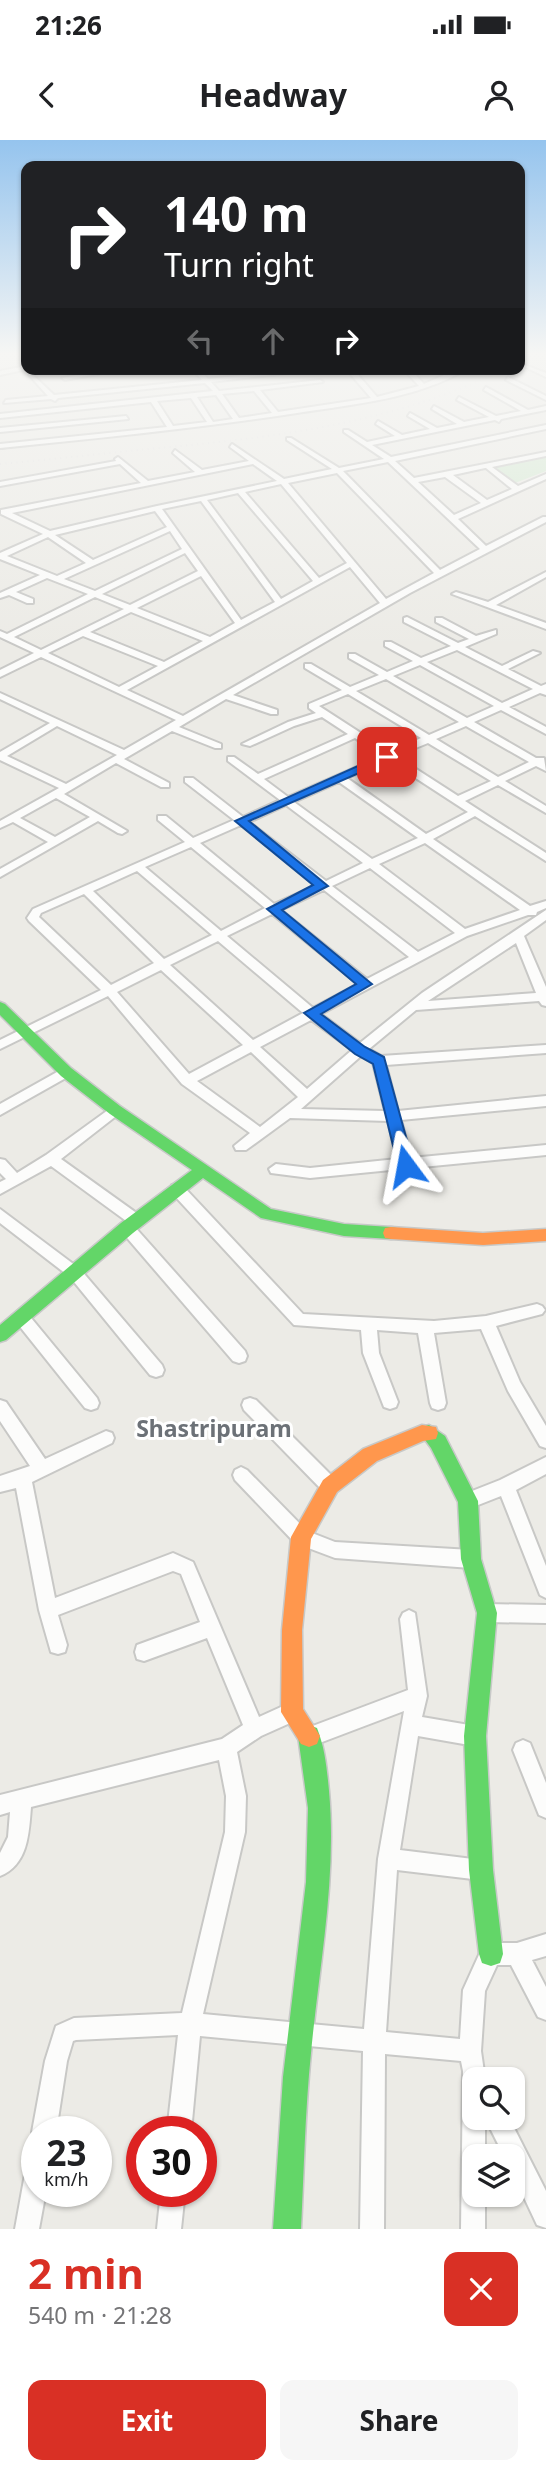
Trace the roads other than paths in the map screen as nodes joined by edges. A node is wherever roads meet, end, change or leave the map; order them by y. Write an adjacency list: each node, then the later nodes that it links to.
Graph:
1 (242, 452): 8 (street)
2 (310, 452): 10 (street)
3 (379, 452): 7 (street)
4 (421, 452): 7 (street)
5 (175, 453): 11 (street)
6 (546, 454): 9 (street)
7 (389, 459): 10 (street); 15 (street)
8 (255, 461): 11 (street); 17 (street)
9 (488, 467): 13 (street); 20 (street)
10 (339, 471): 17 (street); 39 (street)
11 (200, 472): 18 (street)
12 (0, 474): 16 (street)
13 (448, 475): 15 (street); 23 (street)
14 (546, 476): 20 (street)
15 (412, 481): 26 (street)
16 (10, 482): 18 (street); 19 (street)
17 (283, 482): 21 (street); 36 (street)
18 (146, 483): 25 (street)
19 (0, 484)
20 (516, 488): 23 (street)
21 (240, 491): 22 (street); 42 (street)
22 (203, 499): 24 (street); 48 (street)
23 (486, 503): 26 (street)
24 (157, 508): 28 (street); 29 (street)
25 (4, 513): 29 (street)
26 (452, 519): 31 (street)
27 (546, 519): 31 (street)
28 (171, 528): 30 (street); 32 (street)
29 (48, 534): 33 (street); 34 (street)
30 (146, 539): 33 (street); 35 (street)
31 (485, 549): 39 (street)
32 (186, 550): 37 (street); 44 (street)
33 (82, 555): 35 (street)
34 (0, 556): 38 (street)
35 (92, 563): 41 (street)
36 (351, 564): 42 (street); 49 (street)
37 (203, 572): 51 (street); 54 (street)
38 (49, 574): 41 (street); 43 (street)
39 (439, 575): 49 (street)
40 (544, 576): 50 (street)
41 (60, 578): 44 (street)
42 (317, 581): 48 (street)
43 (9, 592): 46 (street); 47 (street)
44 (94, 593): 51 (street); 58 (street)
45 (457, 594): 50 (street)
46 (0, 596)
47 (30, 601)
48 (279, 602): 54 (street)
49 (385, 603): 76 (street)
50 (489, 605): 55 (street)
51 (128, 608): 56 (street); 60 (street)
52 (407, 620): 62 (street)
53 (439, 620): 59 (street)
54 (239, 623): 60 (street)
55 (546, 626)
56 (82, 632): 63 (street); 67 (street)
57 (493, 632): 59 (street)
58 (4, 636): 63 (street)
59 (476, 639): 62 (street)
60 (209, 640): 67 (street)
61 (388, 644): 66 (street)
62 (459, 646): 66 (street); 69 (street)
63 (39, 653): 70 (street); 72 (street)
64 (536, 653): 69 (street)
65 (352, 656): 71 (street)
66 (420, 662): 71 (street); 77 (street)
67 (164, 666): 72 (street)
68 (308, 666): 73 (street)
69 (502, 669): 74 (street)
70 (0, 674)
71 (387, 676): 73 (street); 82 (street)
72 (120, 690): 80 (street)
73 (351, 690): 79 (street); 86 (street)
74 (544, 690): 77 (street)
75 (0, 696): 81 (street)
76 (227, 696): 78 (street); 80 (street)
77 (502, 707): 82 (street); 84 (street)
78 (274, 712)
79 (321, 714): 85 (street); 87 (street)
80 (185, 721): 83 (street)
81 (56, 723): 89 (street); 90 (street)
82 (466, 723): 86 (street); 93 (street)
83 (174, 729): 88 (street); 90 (street)
84 (546, 731)
85 (353, 734): 91 (street); 95 (street)
86 (430, 738): 91 (street); 97 (street)
87 (247, 744)
88 (218, 746)
89 (0, 756): 99 (street)
90 (120, 757): 98 (street); 99 (street)
91 (387, 757): 94 (street); 101 (street)
92 (231, 759): 95 (street)
93 (543, 763): 97 (street)
94 (338, 778): 102 (street); 111 (street)
95 (256, 779): 102 (street)
96 (189, 780): 108 (street)
97 (499, 781): 101 (street); 103 (street)
98 (165, 785)
99 (67, 788): 100 (street)
100 (57, 794): 105 (street); 106 (street)
101 (457, 801): 104 (street)
102 (284, 802): 108 (street); 115 (street)
103 (546, 810)
104 (475, 812): 111 (street); 114 (street)
105 (13, 818): 109 (street); 112 (street)
106 (96, 818): 110 (street); 112 (street)
107 (162, 818): 113 (street)
108 (241, 821): 113 (street); 118 (street)
109 (0, 825)
110 (122, 831)
111 (425, 839): 115 (street); 122 (street)
112 (54, 841): 117 (street)
113 (191, 843): 116 (street); 121 (street)
114 (546, 858)
115 (372, 864): 118 (street); 124 (street)
116 (137, 866): 119 (street); 125 (street)
117 (0, 874)
118 (322, 886): 121 (street); 127 (street)
119 (85, 889): 128 (street); 130 (street)
120 (546, 904): 122 (street)
121 (273, 909): 125 (street); 129 (street)
122 (529, 909): 123 (street); 124 (street)
123 (542, 917): 126 (street)
124 (463, 933): 127 (street)
125 (219, 936): 128 (street); 134 (street)
126 (519, 937): 131 (street); 133 (street)
127 (417, 957): 129 (street)
128 (162, 964): 130 (street); 137 (street)
129 (365, 984): 134 (street)
130 (109, 990): 135 (street); 142 (street)
131 (545, 998): 133 (street)
132 (0, 1007): 135 (street)
133 (413, 1007): 139 (street)
134 (311, 1013): 137 (street); 139 (street)
135 (25, 1032): 136 (street); 141 (street)
136 (0, 1045)
137 (253, 1046): 142 (street); 143 (street)
138 (546, 1049): 140 (street)
139 (360, 1050): 140 (street); 143 (street)
140 (379, 1061): 148 (street)
141 (66, 1072): 145 (street); 146 (street)
142 (187, 1081): 149 (street)
143 (307, 1097): 147 (street)
144 (546, 1101): 148 (street)
145 (0, 1110)
146 (115, 1110): 152 (street); 156 (street)
147 (288, 1113): 148 (street); 149 (street)
148 (395, 1116): 154 (street)
149 (260, 1134): 150 (street)
150 (241, 1146)
151 (546, 1150): 154 (street)
152 (51, 1159): 157 (street); 161 (street)
153 (0, 1164): 157 (street)
154 (406, 1166): 155 (street)
155 (276, 1168)
156 (203, 1170): 159 (street); 162 (street)
157 (15, 1180): 158 (street)
158 (0, 1189)
159 (177, 1189): 161 (street); 166 (street)
160 (0, 1215): 163 (street)
161 (132, 1224): 163 (street); 170 (street)
162 (546, 1235)
163 (75, 1273): 165 (street); 171 (street)
164 (537, 1310): 167 (street)
165 (22, 1318): 169 (street); 173 (street)
166 (368, 1322): 168 (street); 172 (street)
167 (486, 1322): 168 (street); 178 (street)
168 (425, 1327): 174 (street)
169 (0, 1335)
170 (239, 1356)
171 (156, 1370)
172 (390, 1402)
173 (91, 1403)
174 (438, 1403)
175 (250, 1405): 184 (street)
176 (0, 1407): 180 (street)
177 (106, 1438): 180 (street)
178 (546, 1441)
179 (546, 1465): 185 (street)
180 (41, 1468): 182 (street)
181 (241, 1475): 187 (street)
182 (23, 1478): 183 (street); 190 (street)
183 (0, 1484)
184 (330, 1486): 186 (street); 187 (street)
185 (506, 1486): 186 (street); 189 (street)
186 (468, 1501): 188 (street)
187 (301, 1537): 188 (street); 198 (street)
188 (471, 1559): 191 (street)
189 (546, 1589)
190 (48, 1610): 194 (street); 195 (street)
191 (487, 1613): 192 (street); 201 (street)
192 (546, 1614)
193 (410, 1619): 197 (street)
194 (211, 1627): 196 (street); 200 (street)
195 (58, 1645)
196 (144, 1652)
197 (418, 1696): 199 (street); 202 (street)
198 (292, 1712): 200 (street); 202 (street)
199 (410, 1725): 201 (street); 208 (street)
200 (254, 1729): 203 (street)
201 (474, 1736): 210 (street)
202 (309, 1737): 216 (street)
203 (226, 1748): 205 (street); 215 (street)
204 (523, 1750): 207 (street)
205 (21, 1801): 206 (street); 209 (street)
206 (0, 1804)
207 (546, 1808)
208 (388, 1858): 210 (street); 217 (street)
209 (0, 1867)
210 (481, 1870): 212 (street)
211 (546, 1945): 213 (street)
212 (491, 1954): 213 (street); 218 (street)
213 (517, 1954): 214 (street)
214 (546, 2009)
215 (190, 2024): 216 (street); 219 (street); 220 (street)
216 (300, 2032): 217 (street); 228 (street)
217 (374, 2043): 218 (street); 229 (street)
218 (474, 2067)
219 (47, 2116)
220 (181, 2116)
221 (474, 2130): 230 (street)
222 (503, 2130): 225 (street)
223 (31, 2207): 226 (street)
224 (171, 2207): 227 (street)
225 (546, 2216)
226 (27, 2229)
227 (169, 2229)
228 (287, 2229)
229 (372, 2229)
230 (473, 2229)

